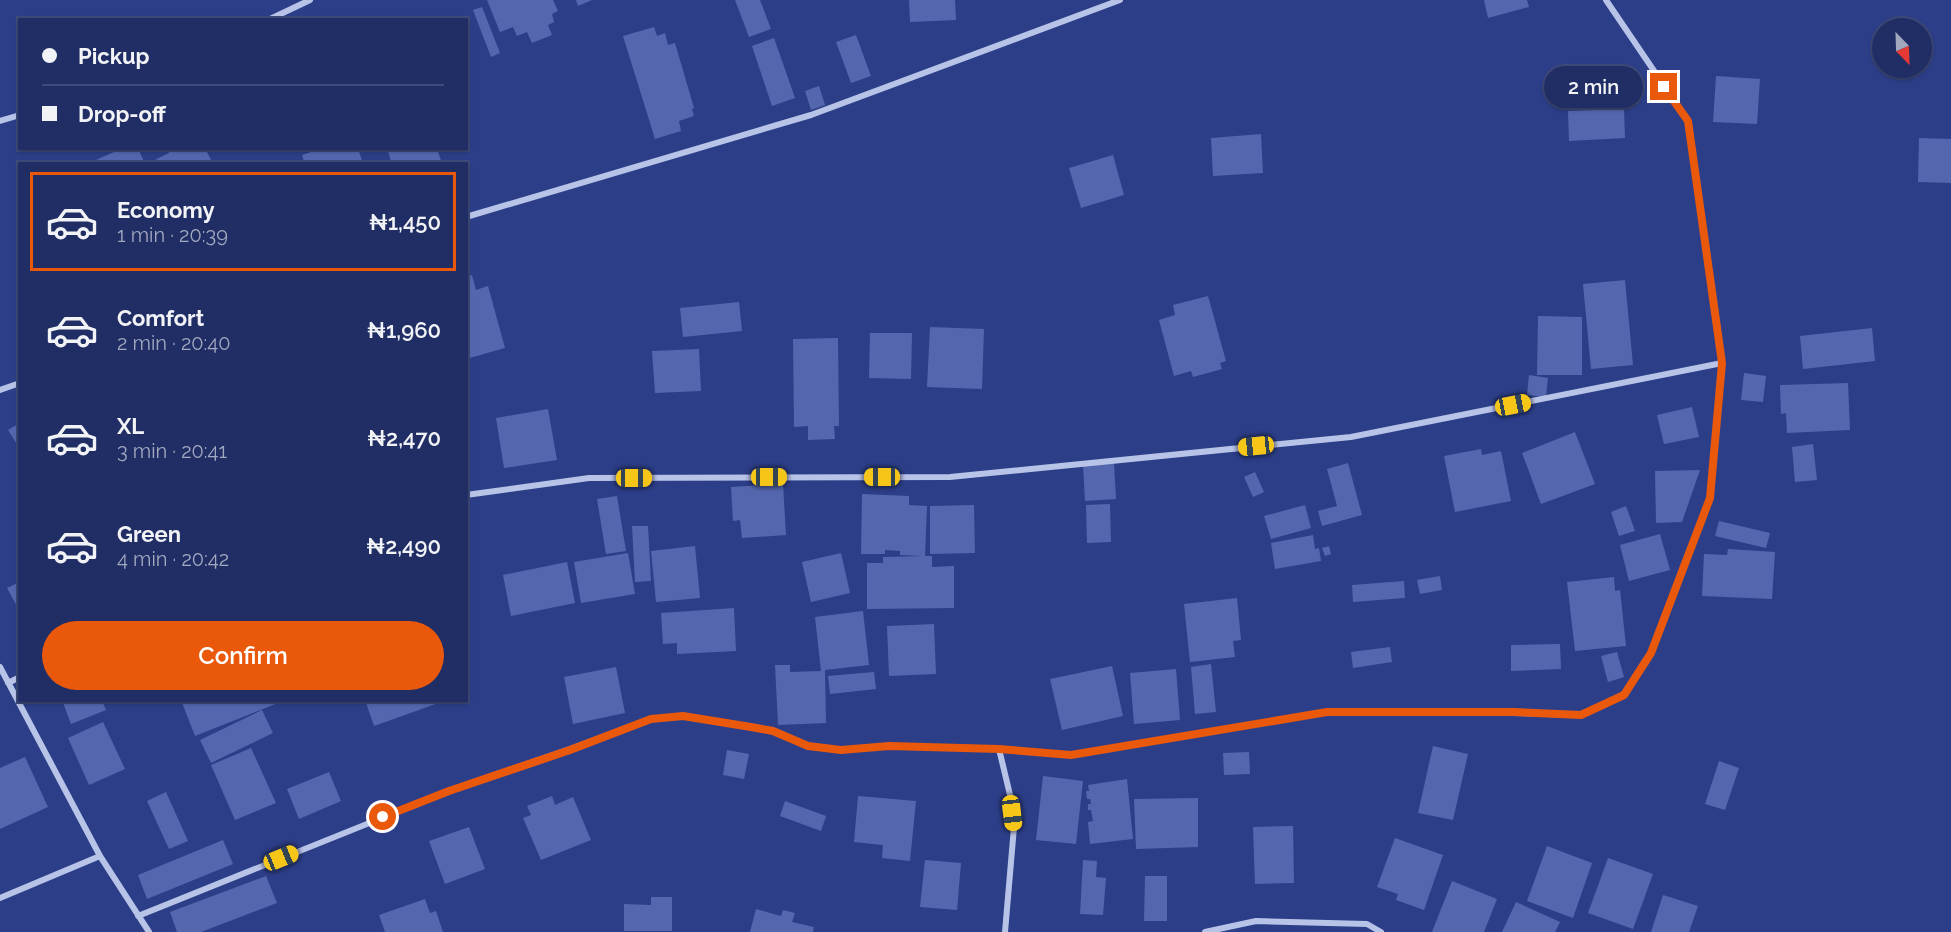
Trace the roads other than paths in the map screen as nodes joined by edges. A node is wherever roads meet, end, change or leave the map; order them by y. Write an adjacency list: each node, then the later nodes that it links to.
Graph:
1 (310, 0): 4 (street)
2 (1120, 0): 7 (street)
3 (1606, 0): 8 (street)
4 (272, 18)
5 (18, 116): 6 (street)
6 (0, 122)
7 (468, 216)
8 (1722, 363): 11 (street); 17 (street)
9 (18, 383): 10 (street)
10 (0, 390)
11 (468, 495)
12 (0, 667): 14 (street)
13 (18, 678): 14 (street)
14 (8, 683): 16 (street)
15 (18, 702): 18 (street)
16 (18, 702)
17 (999, 749): 20 (street); 22 (street)
18 (100, 856): 19 (street); 20 (street)
19 (0, 898)
20 (138, 916): 21 (street)
21 (148, 932)
22 (1005, 932)
23 (1205, 932): 24 (street)
24 (1381, 932)

